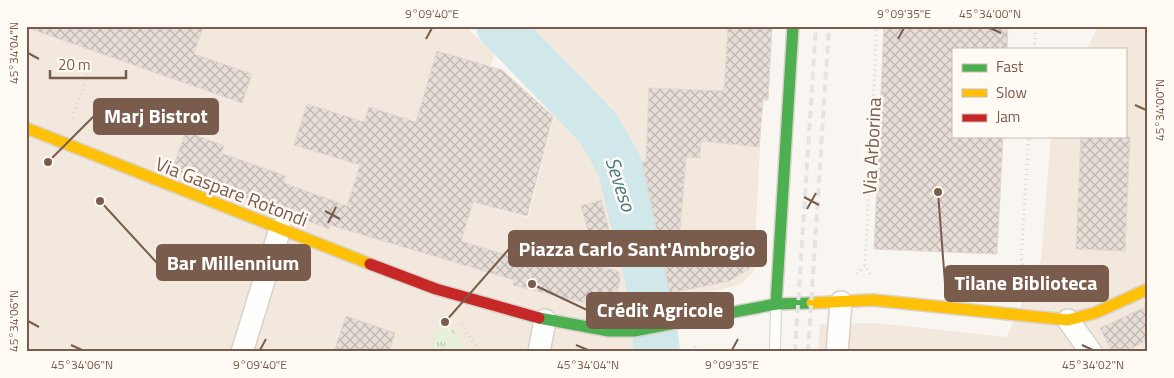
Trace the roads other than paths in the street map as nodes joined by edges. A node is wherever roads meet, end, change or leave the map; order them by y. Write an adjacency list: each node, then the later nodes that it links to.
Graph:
1 (793, 26): 6 (street)
2 (26, 128): 3 (street, Via Gaspare Rotondi)
3 (280, 229): 7 (street, Via Gaspare Rotondi); 9 (street)
4 (1148, 289): 8 (street, Via Gaspare Rotondi)
5 (841, 302): 6 (street, Via Gaspare Rotondi); 8 (street, Via Gaspare Rotondi); 12 (street)
6 (776, 304): 7 (street, Via Gaspare Rotondi); 11 (lane)
7 (546, 320): 10 (street)
8 (1068, 320): 13 (street)
9 (242, 352)
10 (539, 352)
11 (775, 352)
12 (837, 352)
13 (1091, 352)

